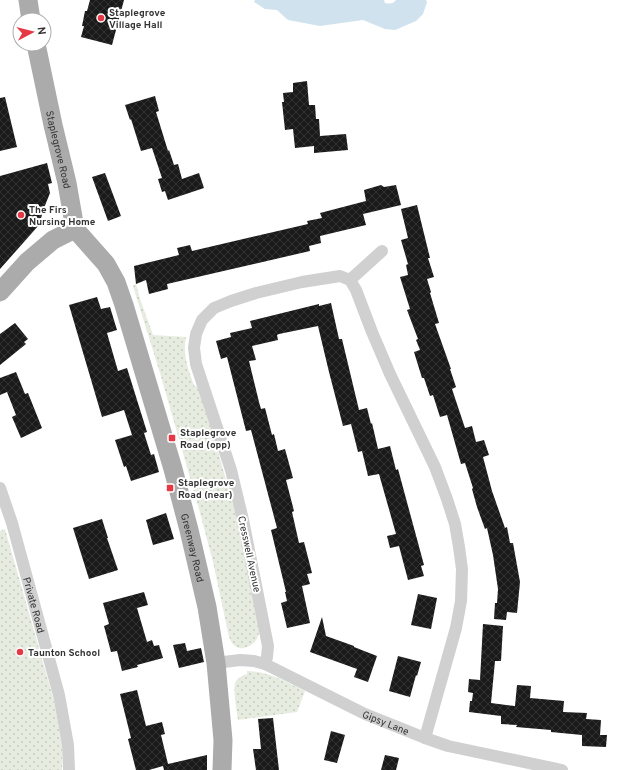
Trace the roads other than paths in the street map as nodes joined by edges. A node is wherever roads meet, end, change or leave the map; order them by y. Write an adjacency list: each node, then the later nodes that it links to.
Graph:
1 (28, 0): 2 (main road)
2 (30, 12)
3 (38, 52): 4 (main road, Staplegrove Road)
4 (74, 229): 7 (main road); 9 (main road, Greenway Road)
5 (382, 252): 6 (street)
6 (350, 280): 10 (street, Cresswell Avenue); 11 (street)
7 (0, 292)
8 (0, 488): 12 (street, Private Road)
9 (216, 663): 10 (street, Gipsy Lane); 13 (main road, Greenway Road)
10 (265, 664): 11 (street, Gipsy Lane)
11 (425, 738): 14 (street, Gipsy Lane)
12 (69, 770)
13 (222, 770)
14 (562, 770)

